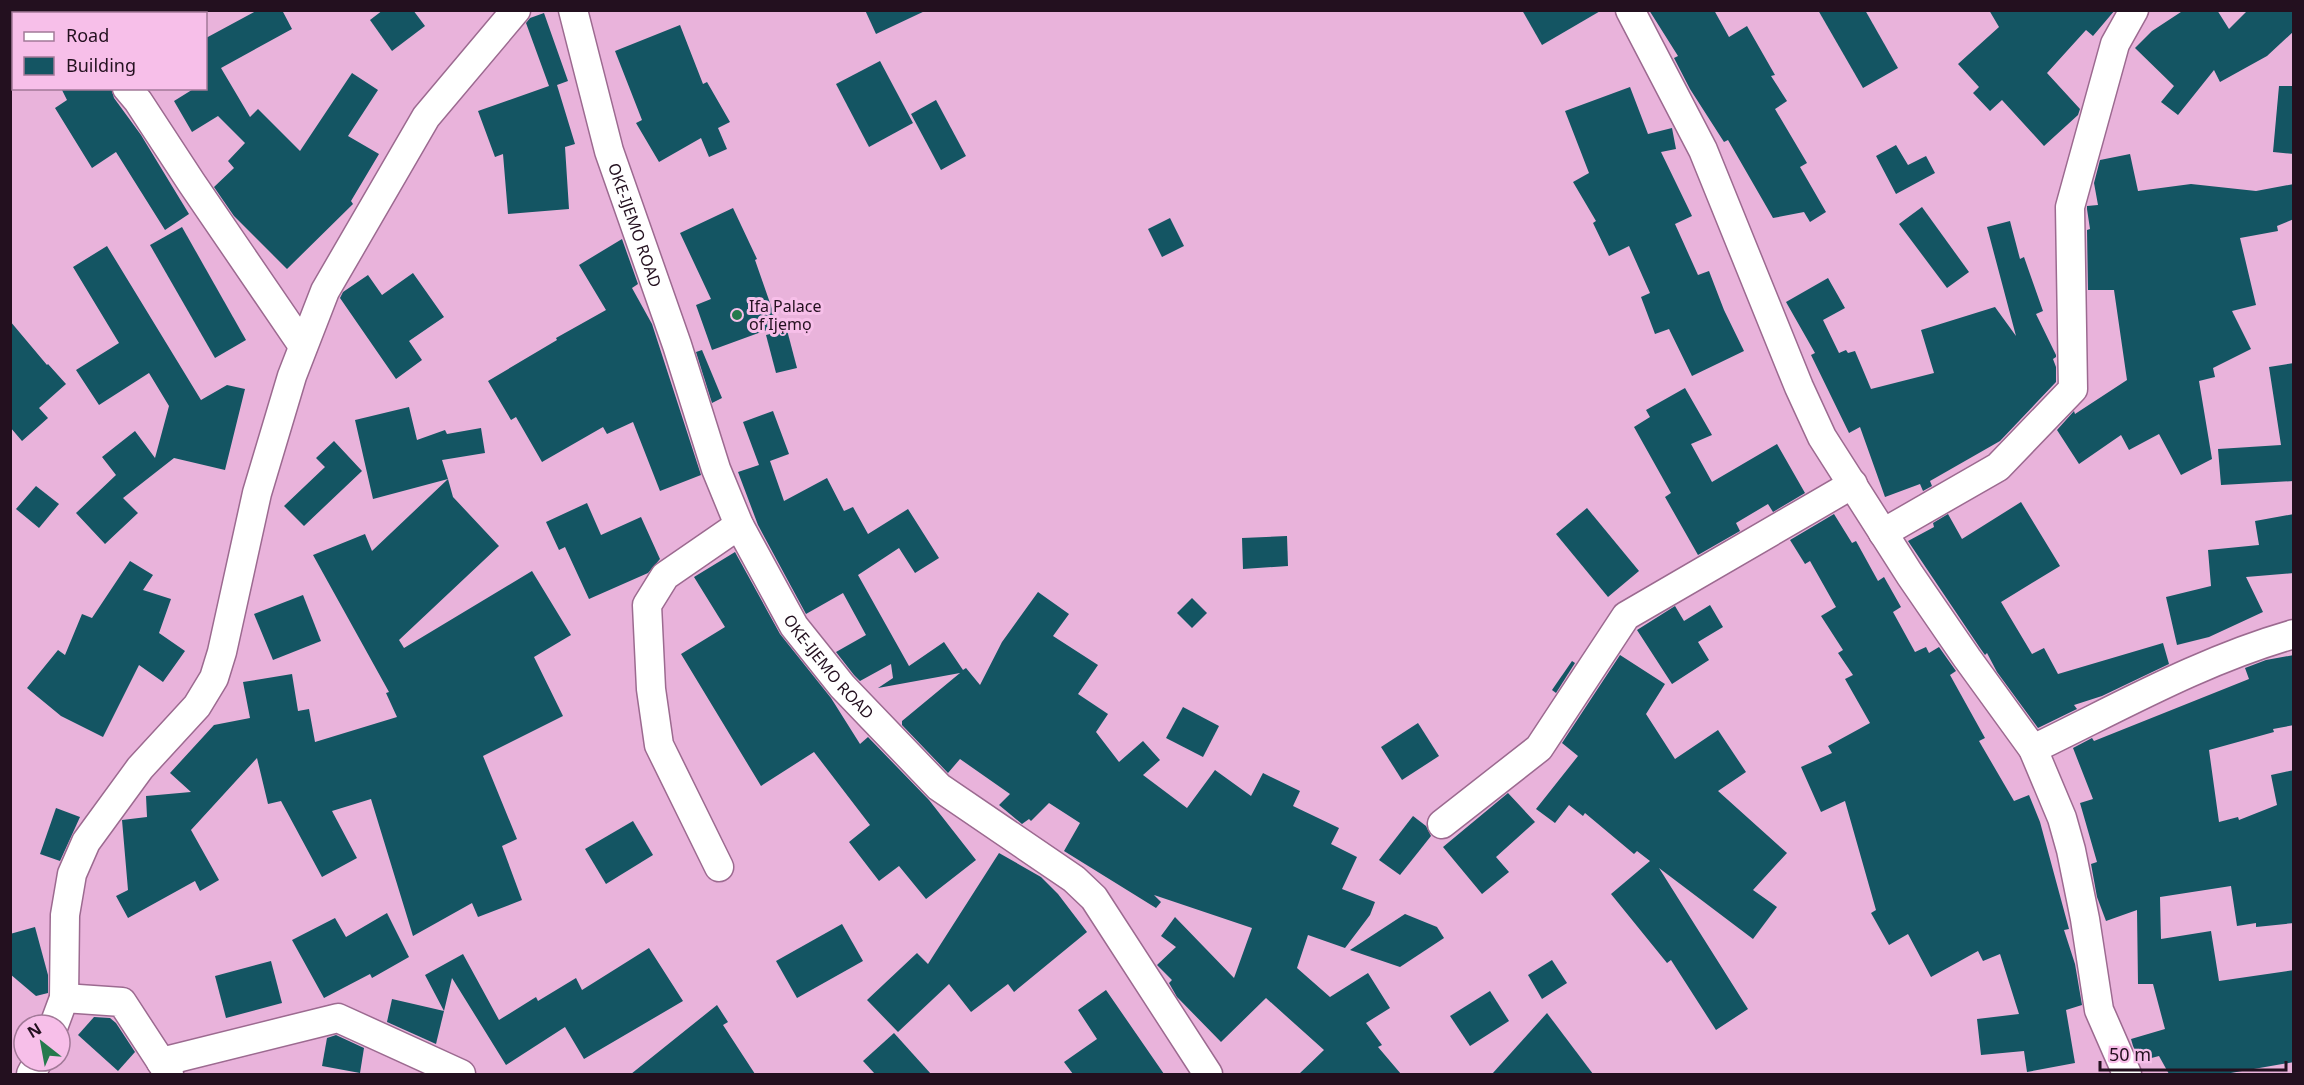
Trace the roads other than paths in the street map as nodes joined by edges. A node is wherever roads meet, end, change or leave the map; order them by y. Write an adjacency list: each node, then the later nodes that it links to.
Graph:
1 (516, 10): 6 (street)
2 (573, 10): 8 (street, OKE-IJEMO ROAD)
3 (1630, 10): 7 (street)
4 (2134, 10): 9 (street)
5 (129, 90): 6 (street)
6 (303, 346): 14 (street)
7 (1853, 484): 9 (street); 12 (street)
8 (739, 525): 13 (street); 18 (street, OKE-IJEMO ROAD)
9 (1884, 533): 11 (street)
10 (2294, 634): 11 (street)
11 (2033, 749): 19 (street)
12 (1442, 824)
13 (719, 867)
14 (64, 998): 15 (street); 16 (street)
15 (58, 1013)
16 (165, 1068): 17 (street)
17 (461, 1074)
18 (1208, 1074)
19 (2127, 1074)

